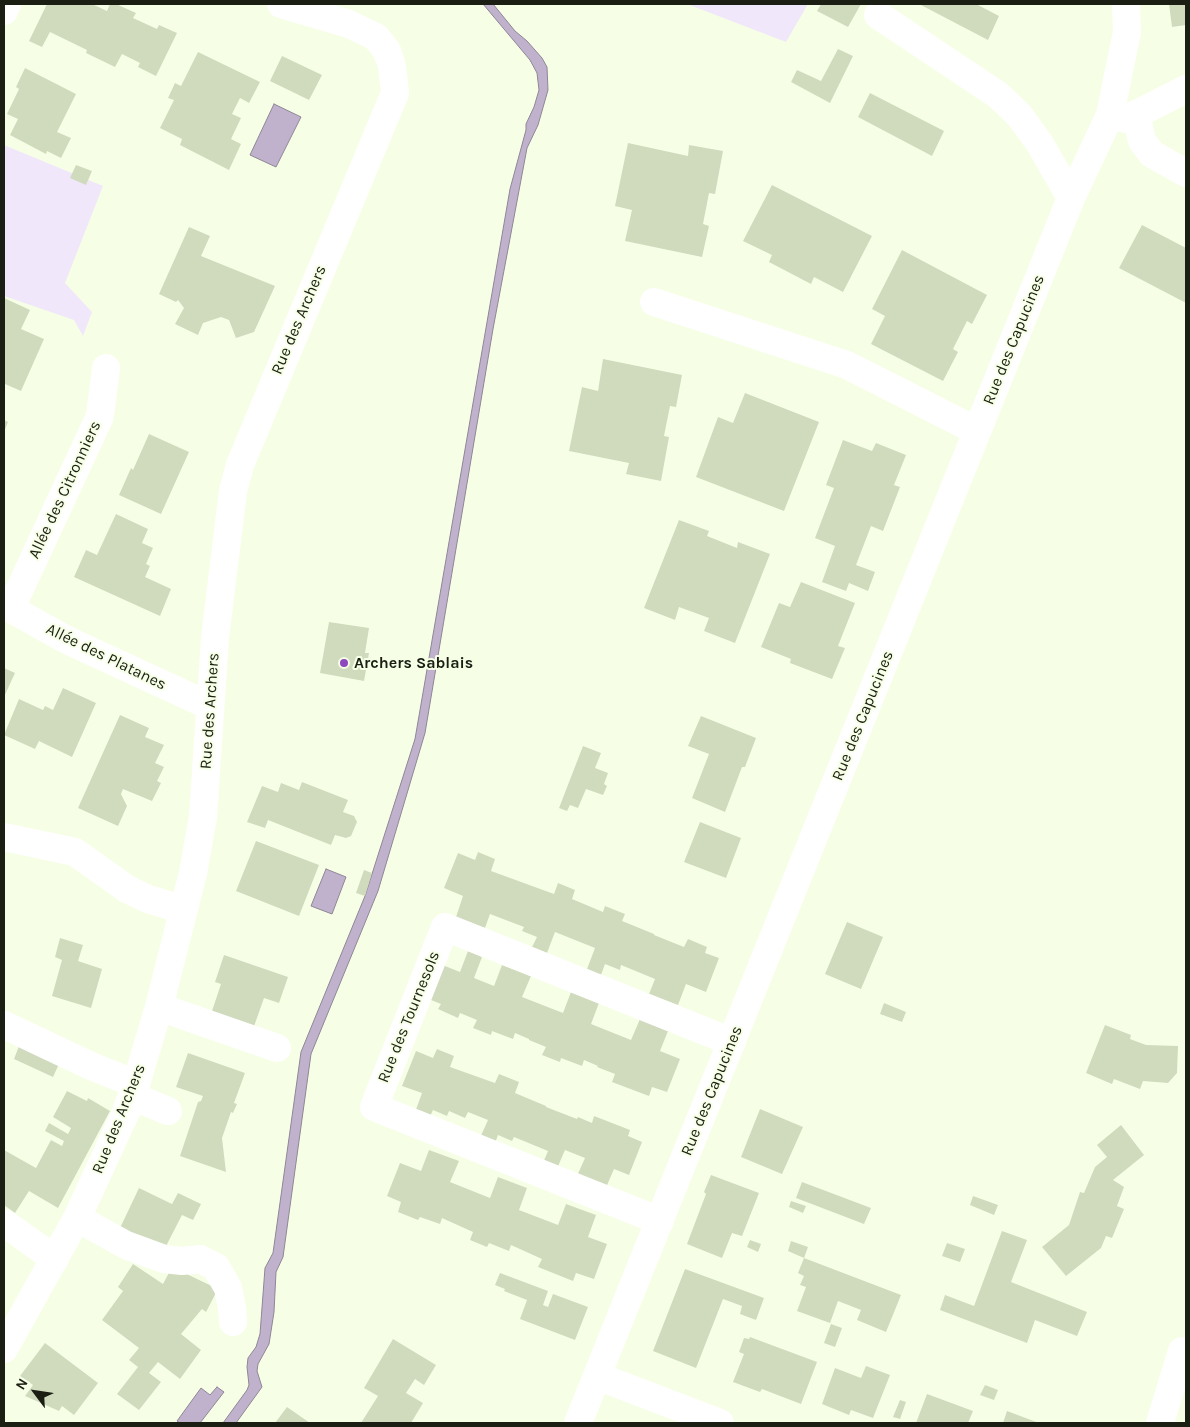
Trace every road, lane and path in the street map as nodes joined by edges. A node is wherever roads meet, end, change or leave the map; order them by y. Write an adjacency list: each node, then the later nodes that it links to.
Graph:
1 (7, 4): 4 (street)
2 (281, 4): 14 (street, Rue des Archers)
3 (1126, 4): 7 (street, Rue des Capucines)
4 (4, 11)
5 (878, 15): 9 (street)
6 (1186, 89): 7 (street)
7 (1123, 114): 8 (street); 9 (street, Rue des Capucines)
8 (1186, 172)
9 (1071, 198): 12 (street, Rue des Capucines)
10 (654, 302): 12 (street)
11 (106, 368): 13 (street, Allée des Citronniers)
12 (977, 431): 19 (street, Rue des Capucines)
13 (8, 606): 14 (street, Allée des Platanes)
14 (210, 706): 16 (street, Rue des Archers)
15 (4, 837): 16 (street)
16 (184, 910): 17 (street, Rue des Archers)
17 (159, 1007): 20 (street); 21 (street, Rue des Archers)
18 (4, 1025): 21 (street)
19 (732, 1042): 24 (street, Rue des Capucines); 24 (street, Rue des Tournesols)
20 (277, 1048)
21 (134, 1090): 22 (street); 23 (street, Rue des Archers)
22 (168, 1111)
23 (77, 1218): 26 (street, Rue des Archers); 27 (street)
24 (660, 1221): 30 (street, Rue des Capucines)
25 (4, 1223): 26 (street)
26 (55, 1259): 28 (street, Rue des Archers)
27 (233, 1322)
28 (4, 1349)
29 (1182, 1351): 33 (street)
30 (597, 1376): 31 (street, Rue des Capucines); 32 (street)
31 (578, 1423)
32 (720, 1423)
33 (1160, 1423)

